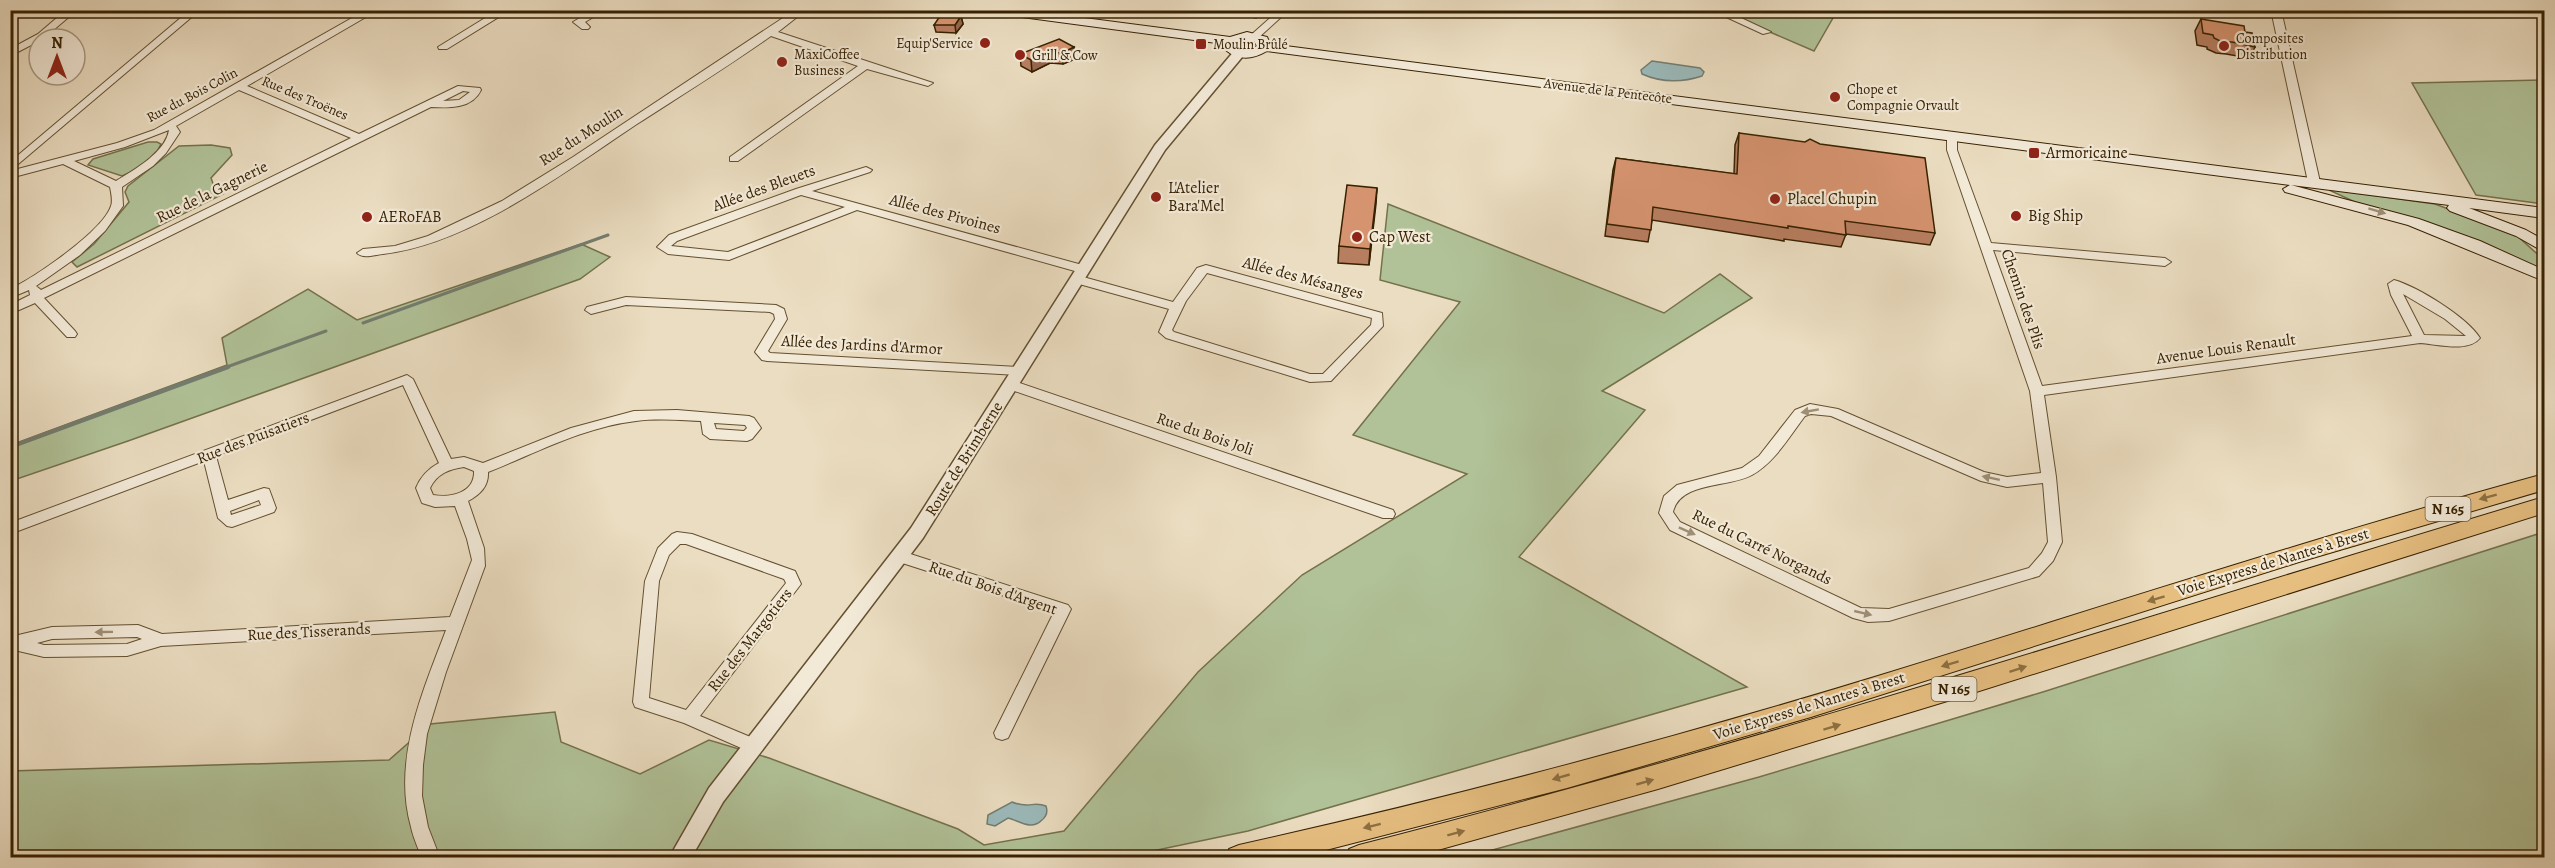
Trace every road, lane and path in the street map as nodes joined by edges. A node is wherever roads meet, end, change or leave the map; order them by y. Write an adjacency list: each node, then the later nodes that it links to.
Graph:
1 (73, 10): 19 (street)
2 (196, 10): 29 (street)
3 (374, 10): 22 (street, Rue du Bois Colin)
4 (506, 10): 17 (street)
5 (601, 10): 13 (street)
6 (802, 10): 15 (street, Rue du Moulin)
7 (960, 10): 8 (main road)
8 (980, 10)
9 (989, 10): 18 (main road)
10 (1285, 10): 16 (street)
11 (1715, 10): 14 (street)
12 (2276, 10): 33 (street)
13 (585, 27)
14 (1766, 32)
15 (771, 33): 20 (street); 41 (street, Rue du Moulin)
16 (1259, 42): 18 (main road); 25 (main road, Avenue de la Pentecôte)
17 (443, 47)
18 (1235, 47): 44 (street, Route de Brimberne)
19 (10, 52)
20 (866, 65): 21 (street); 27 (street)
21 (928, 83)
22 (240, 87): 24 (street, Rue du Bois Colin); 26 (street, Rue des Troënes)
23 (428, 104): 26 (street, Rue de la Gagnerie)
24 (170, 125): 28 (street, Rue du Bois Colin); 32 (street)
25 (1952, 136): 33 (main road, Avenue de la Pentecôte); 39 (street, Chemin des Plis)
26 (359, 138): 48 (street, Rue de la Gagnerie)
27 (734, 159)
28 (66, 161): 31 (street, Rue du Bois Colin); 32 (street)
29 (10, 168)
30 (866, 170): 34 (street, Allée des Bleuets)
31 (10, 176)
32 (116, 186): 46 (street)
33 (2317, 189): 35 (main road); 45 (main road, one-way to 45)
34 (800, 191): 36 (street, Allée des Pivoines); 36 (street, Allée des Bleuets)
35 (2414, 195): 37 (main road); 38 (main road)
36 (854, 207): 44 (street, Allée des Pivoines)
37 (2544, 215): 38 (main road)
38 (2521, 233): 40 (main road); 42 (main road)
39 (1988, 246): 43 (street); 55 (street, Chemin des Plis)
40 (2544, 247)
41 (363, 253)
42 (2544, 256)
43 (2165, 262)
44 (1079, 274): 49 (street); 54 (street, Route de Brimberne)
45 (2544, 276)
46 (31, 284): 47 (street); 48 (street)
47 (10, 294)
48 (36, 297): 50 (street, Rue de la Gagnerie); 52 (street)
49 (1175, 307): 49 (street, Allée des Mésanges)
50 (10, 310)
51 (591, 310): 54 (street, Allée des Jardins d'Armor)
52 (71, 334)
53 (2420, 339): 53 (street, Avenue Louis Renault); 55 (street, Avenue Louis Renault)
54 (1015, 378): 65 (street, Rue du Bois Joli); 67 (street, Route de Brimberne)
55 (2037, 391): 60 (street, Chemin des Plis)
56 (707, 419): 59 (street)
57 (209, 455): 58 (street, Rue des Puisatiers); 64 (street); 66 (street, Rue des Puisatiers)
58 (447, 465): 59 (street); 62 (street)
59 (481, 469): 62 (street)
60 (2049, 477): 60 (street, Rue du Carré Norgands, one-way to 60)
61 (2544, 482): 75 (highway, Voie Express de Nantes à Brest / N 165, one-way to 75)
62 (460, 499): 68 (street)
63 (2544, 505): 76 (highway, Voie Express de Nantes à Brest / N 165, one-way to 63)
64 (222, 508)
65 (1388, 514)
66 (10, 529)
67 (898, 556): 71 (street, Rue du Bois d'Argent); 72 (street, Route de Brimberne)
68 (456, 623): 69 (street, Rue des Tisserands); 73 (street)
69 (161, 640): 69 (street, Rue des Tisserands, one-way to 69)
70 (688, 718): 70 (street, Rue des Margotiers); 72 (street, Rue des Margotiers)
71 (1002, 733)
72 (754, 747): 74 (street, Route de Brimberne)
73 (431, 858)
74 (679, 858)
75 (1239, 858)
76 (1359, 858)

